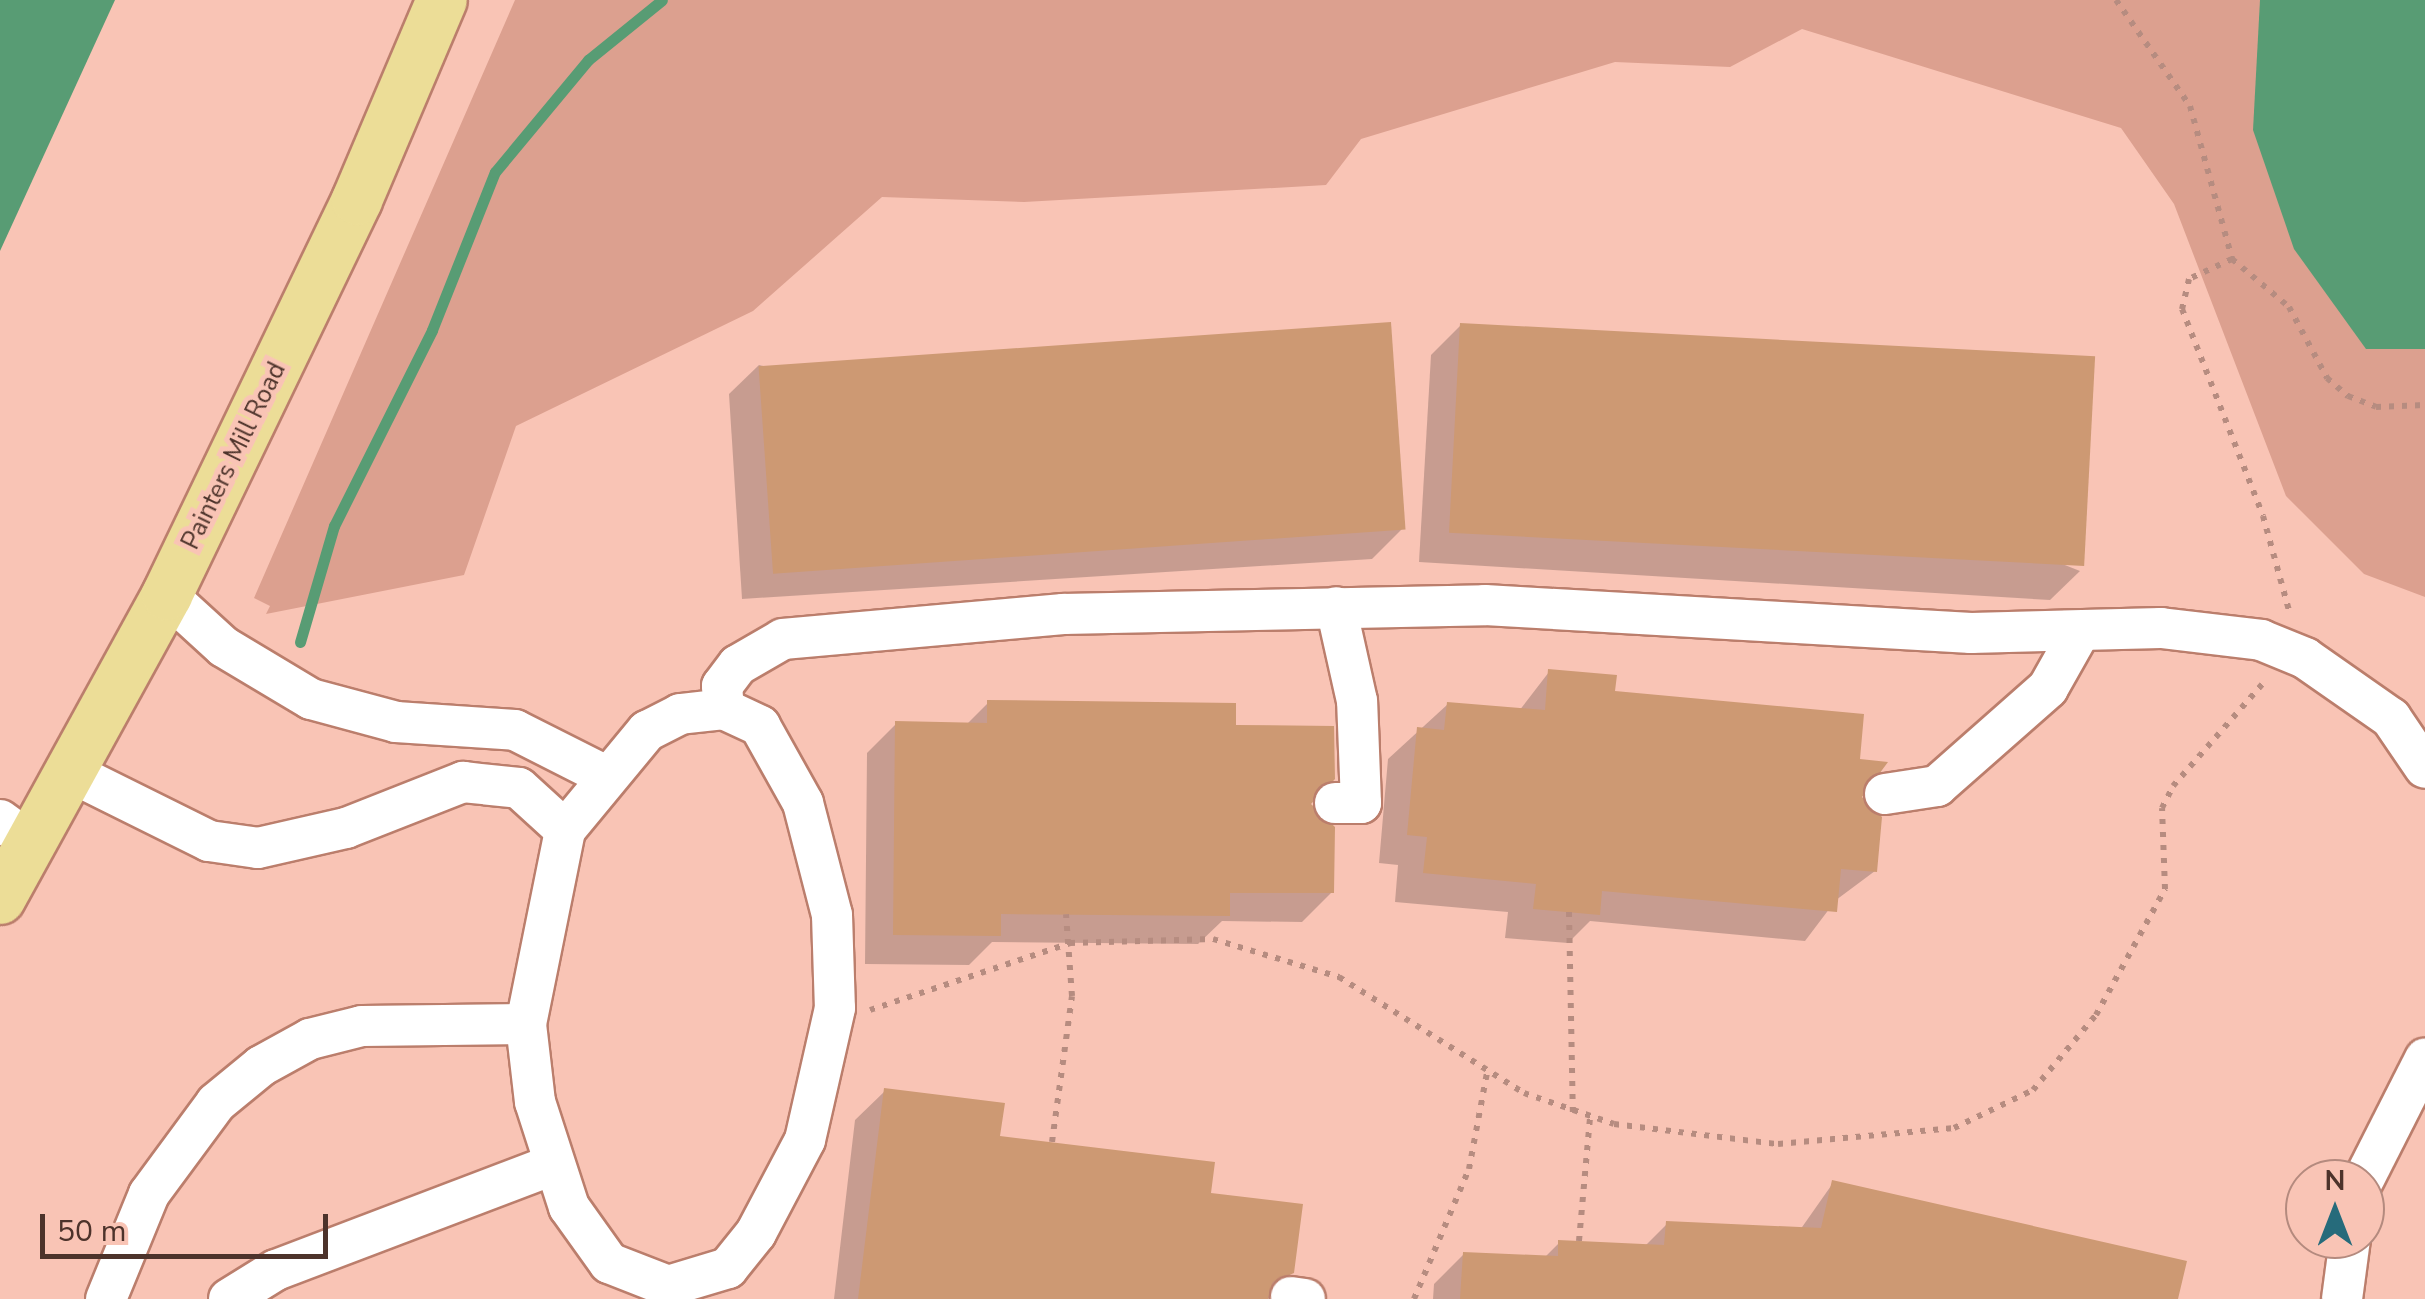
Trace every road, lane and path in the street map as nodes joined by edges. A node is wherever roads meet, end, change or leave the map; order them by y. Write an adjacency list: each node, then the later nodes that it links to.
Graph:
1 (442, 0): 5 (main road, Painters Mill Road)
2 (2116, 0): 3 (path)
3 (2232, 259): 4 (path); 8 (path)
4 (2425, 404)
5 (167, 594): 10 (lane); 12 (main road, Painters Mill Road)
6 (1336, 607): 7 (lane); 9 (lane); 16 (lane)
7 (2079, 634): 8 (lane); 15 (lane)
8 (2282, 648): 11 (lane); 28 (path)
9 (724, 708): 13 (lane); 23 (lane)
10 (480, 722): 13 (lane); 14 (lane)
11 (2425, 768)
12 (72, 773): 14 (lane); 18 (main road, Painters Mill Road)
13 (604, 775): 17 (lane)
14 (474, 782): 17 (lane)
15 (1884, 794)
16 (1335, 803)
17 (566, 830): 24 (lane)
18 (16, 832): 19 (main road, Painters Mill Road)
19 (0, 899)
20 (1569, 912): 27 (path)
21 (1066, 914): 22 (path)
22 (1070, 943): 23 (path); 26 (path); 29 (path)
23 (835, 1008): 34 (lane)
24 (526, 1024): 31 (lane); 35 (lane)
25 (2425, 1059): 30 (lane)
26 (1487, 1074): 27 (path); 37 (path)
27 (1573, 1112): 28 (path)
28 (1590, 1117): 32 (path)
29 (1052, 1142)
30 (2374, 1159)
31 (552, 1165): 34 (lane); 36 (lane)
32 (1579, 1241)
33 (2347, 1259): 38 (lane)
34 (668, 1292)
35 (106, 1299)
36 (229, 1299)
37 (1414, 1299)
38 (2342, 1299)

